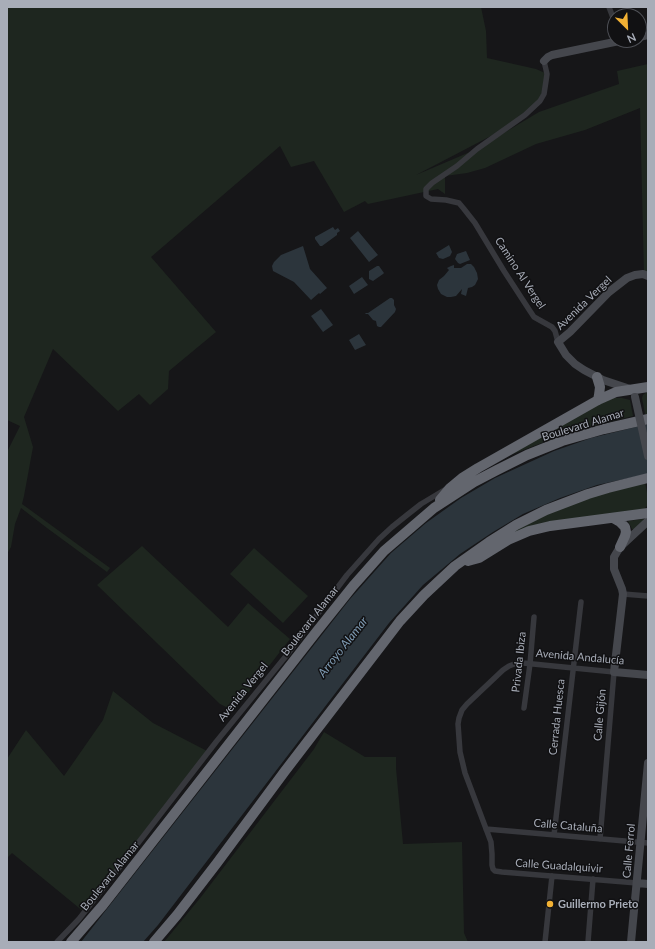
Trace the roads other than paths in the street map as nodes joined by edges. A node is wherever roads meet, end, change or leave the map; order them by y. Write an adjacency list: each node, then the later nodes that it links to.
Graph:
1 (607, 43): 2 (street)
2 (544, 61): 4 (street, Camino Al Vergel)
3 (648, 276): 4 (street, Avenida Vergel)
4 (558, 342): 5 (street, Camino Al Vergel)
5 (597, 377): 7 (street, Camino Al Vergel); 8 (highway)
6 (648, 387): 7 (highway)
7 (634, 393): 8 (highway); 10 (street, bridge)
8 (598, 400): 12 (highway)
9 (648, 418): 13 (highway, Boulevard Alamar)
10 (648, 456)
11 (648, 478): 18 (highway)
12 (450, 488): 13 (highway); 38 (street, Avenida Vergel)
13 (434, 508): 37 (highway, Boulevard Alamar)
14 (648, 513): 15 (highway)
15 (613, 518): 17 (highway); 18 (highway)
16 (648, 521): 17 (street)
17 (620, 547): 19 (street)
18 (455, 566): 41 (highway)
19 (623, 594): 20 (street); 25 (street, Calle Gijón)
20 (648, 596)
21 (581, 602): 24 (street, Cerrada Huesca)
22 (534, 617): 23 (street, Privada Ibiza)
23 (530, 664): 24 (street, Avenida Andalucía); 27 (street, Privada Ibiza); 29 (street, Avenida Andalucía)
24 (573, 668): 25 (street, Avenida Andalucía); 30 (street, Cerrada Huesca)
25 (614, 672): 26 (street, Avenida Andalucía); 31 (street, Calle Gijón)
26 (648, 675)
27 (524, 708)
28 (648, 763): 32 (street, Calle Ferrol)
29 (486, 829): 30 (street, Calle Cataluña); 33 (street, Calle Guadalquivir)
30 (554, 835): 31 (street, Calle Cataluña)
31 (600, 839): 32 (street, Calle Cataluña)
32 (644, 843): 35 (street, Calle Ferrol)
33 (552, 876): 34 (street, Calle Guadalquivir); 42 (street)
34 (593, 879): 35 (street, Calle Guadalquivir); 43 (street)
35 (637, 883): 36 (street, Calle Guadalquivir); 44 (street, Calle Ferrol)
36 (648, 884)
37 (103, 905): 38 (street); 40 (highway, Boulevard Alamar)
38 (79, 919): 39 (street)
39 (57, 942)
40 (71, 942)
41 (154, 942)
42 (545, 942)
43 (588, 942)
44 (631, 942)

